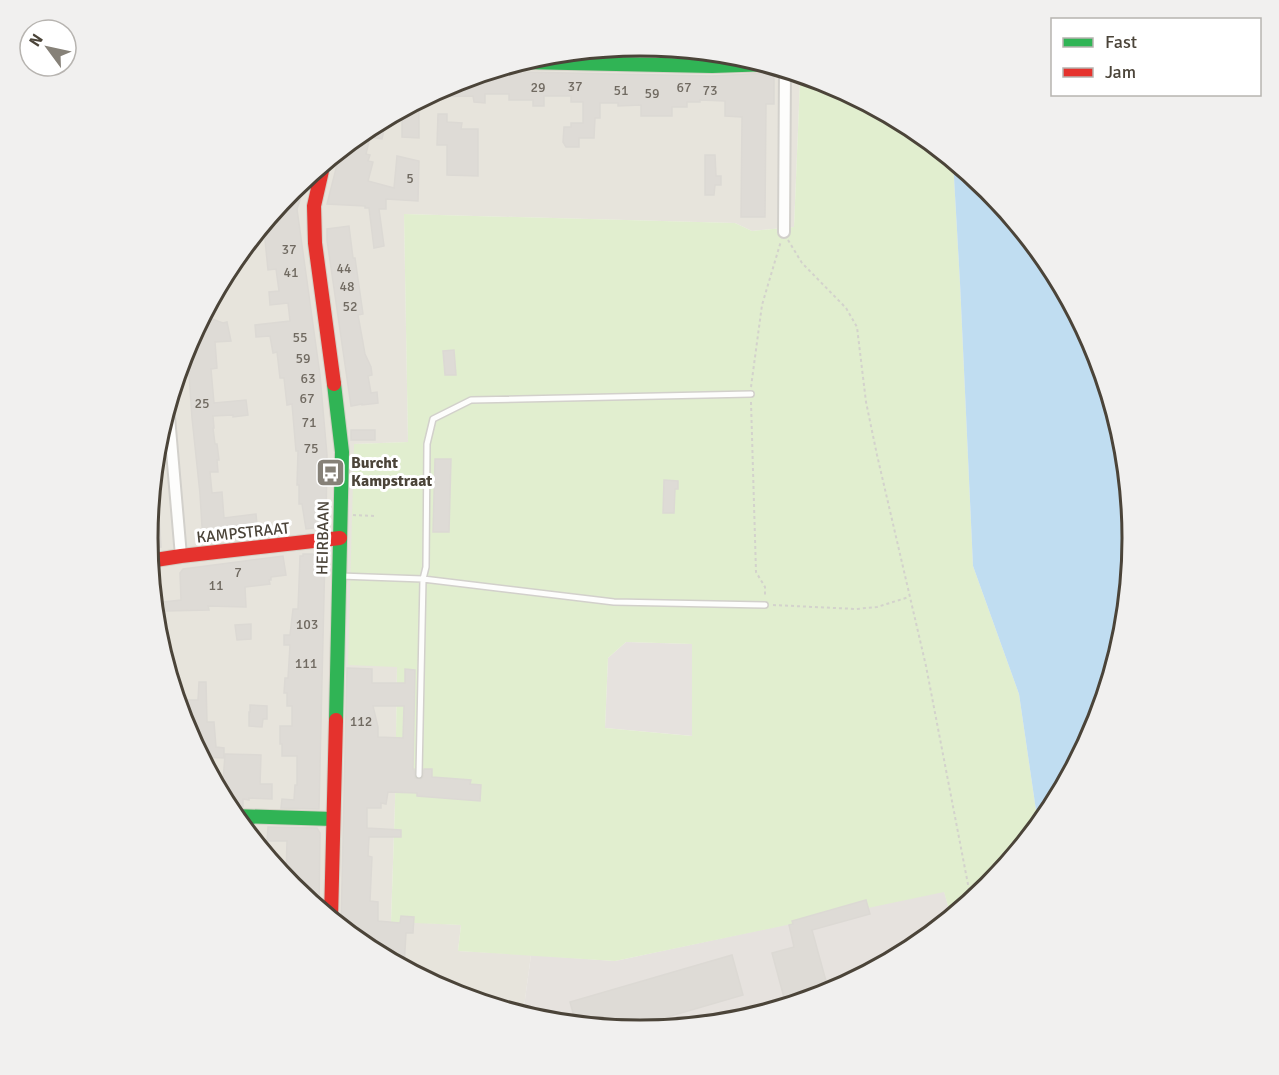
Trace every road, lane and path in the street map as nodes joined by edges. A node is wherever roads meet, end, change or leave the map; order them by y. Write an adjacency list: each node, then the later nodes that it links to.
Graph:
1 (559, 63): 2 (street)
2 (735, 65)
3 (785, 78): 5 (street)
4 (321, 176): 10 (street, HEIRBAAN)
5 (784, 232): 6 (path); 15 (path)
6 (751, 394): 14 (lane); 16 (path)
7 (170, 430): 11 (street)
8 (347, 515): 9 (path)
9 (374, 516)
10 (340, 538): 11 (street, KAMPSTRAAT); 13 (street, HEIRBAAN)
11 (181, 556): 12 (street, KAMPSTRAAT)
12 (159, 559)
13 (339, 576): 14 (lane); 19 (street, HEIRBAAN)
14 (423, 579): 16 (lane); 17 (lane)
15 (910, 597): 16 (path); 20 (path)
16 (765, 605)
17 (419, 775)
18 (247, 816): 19 (street)
19 (333, 819): 21 (street, HEIRBAAN)
20 (969, 889)
21 (331, 908)

